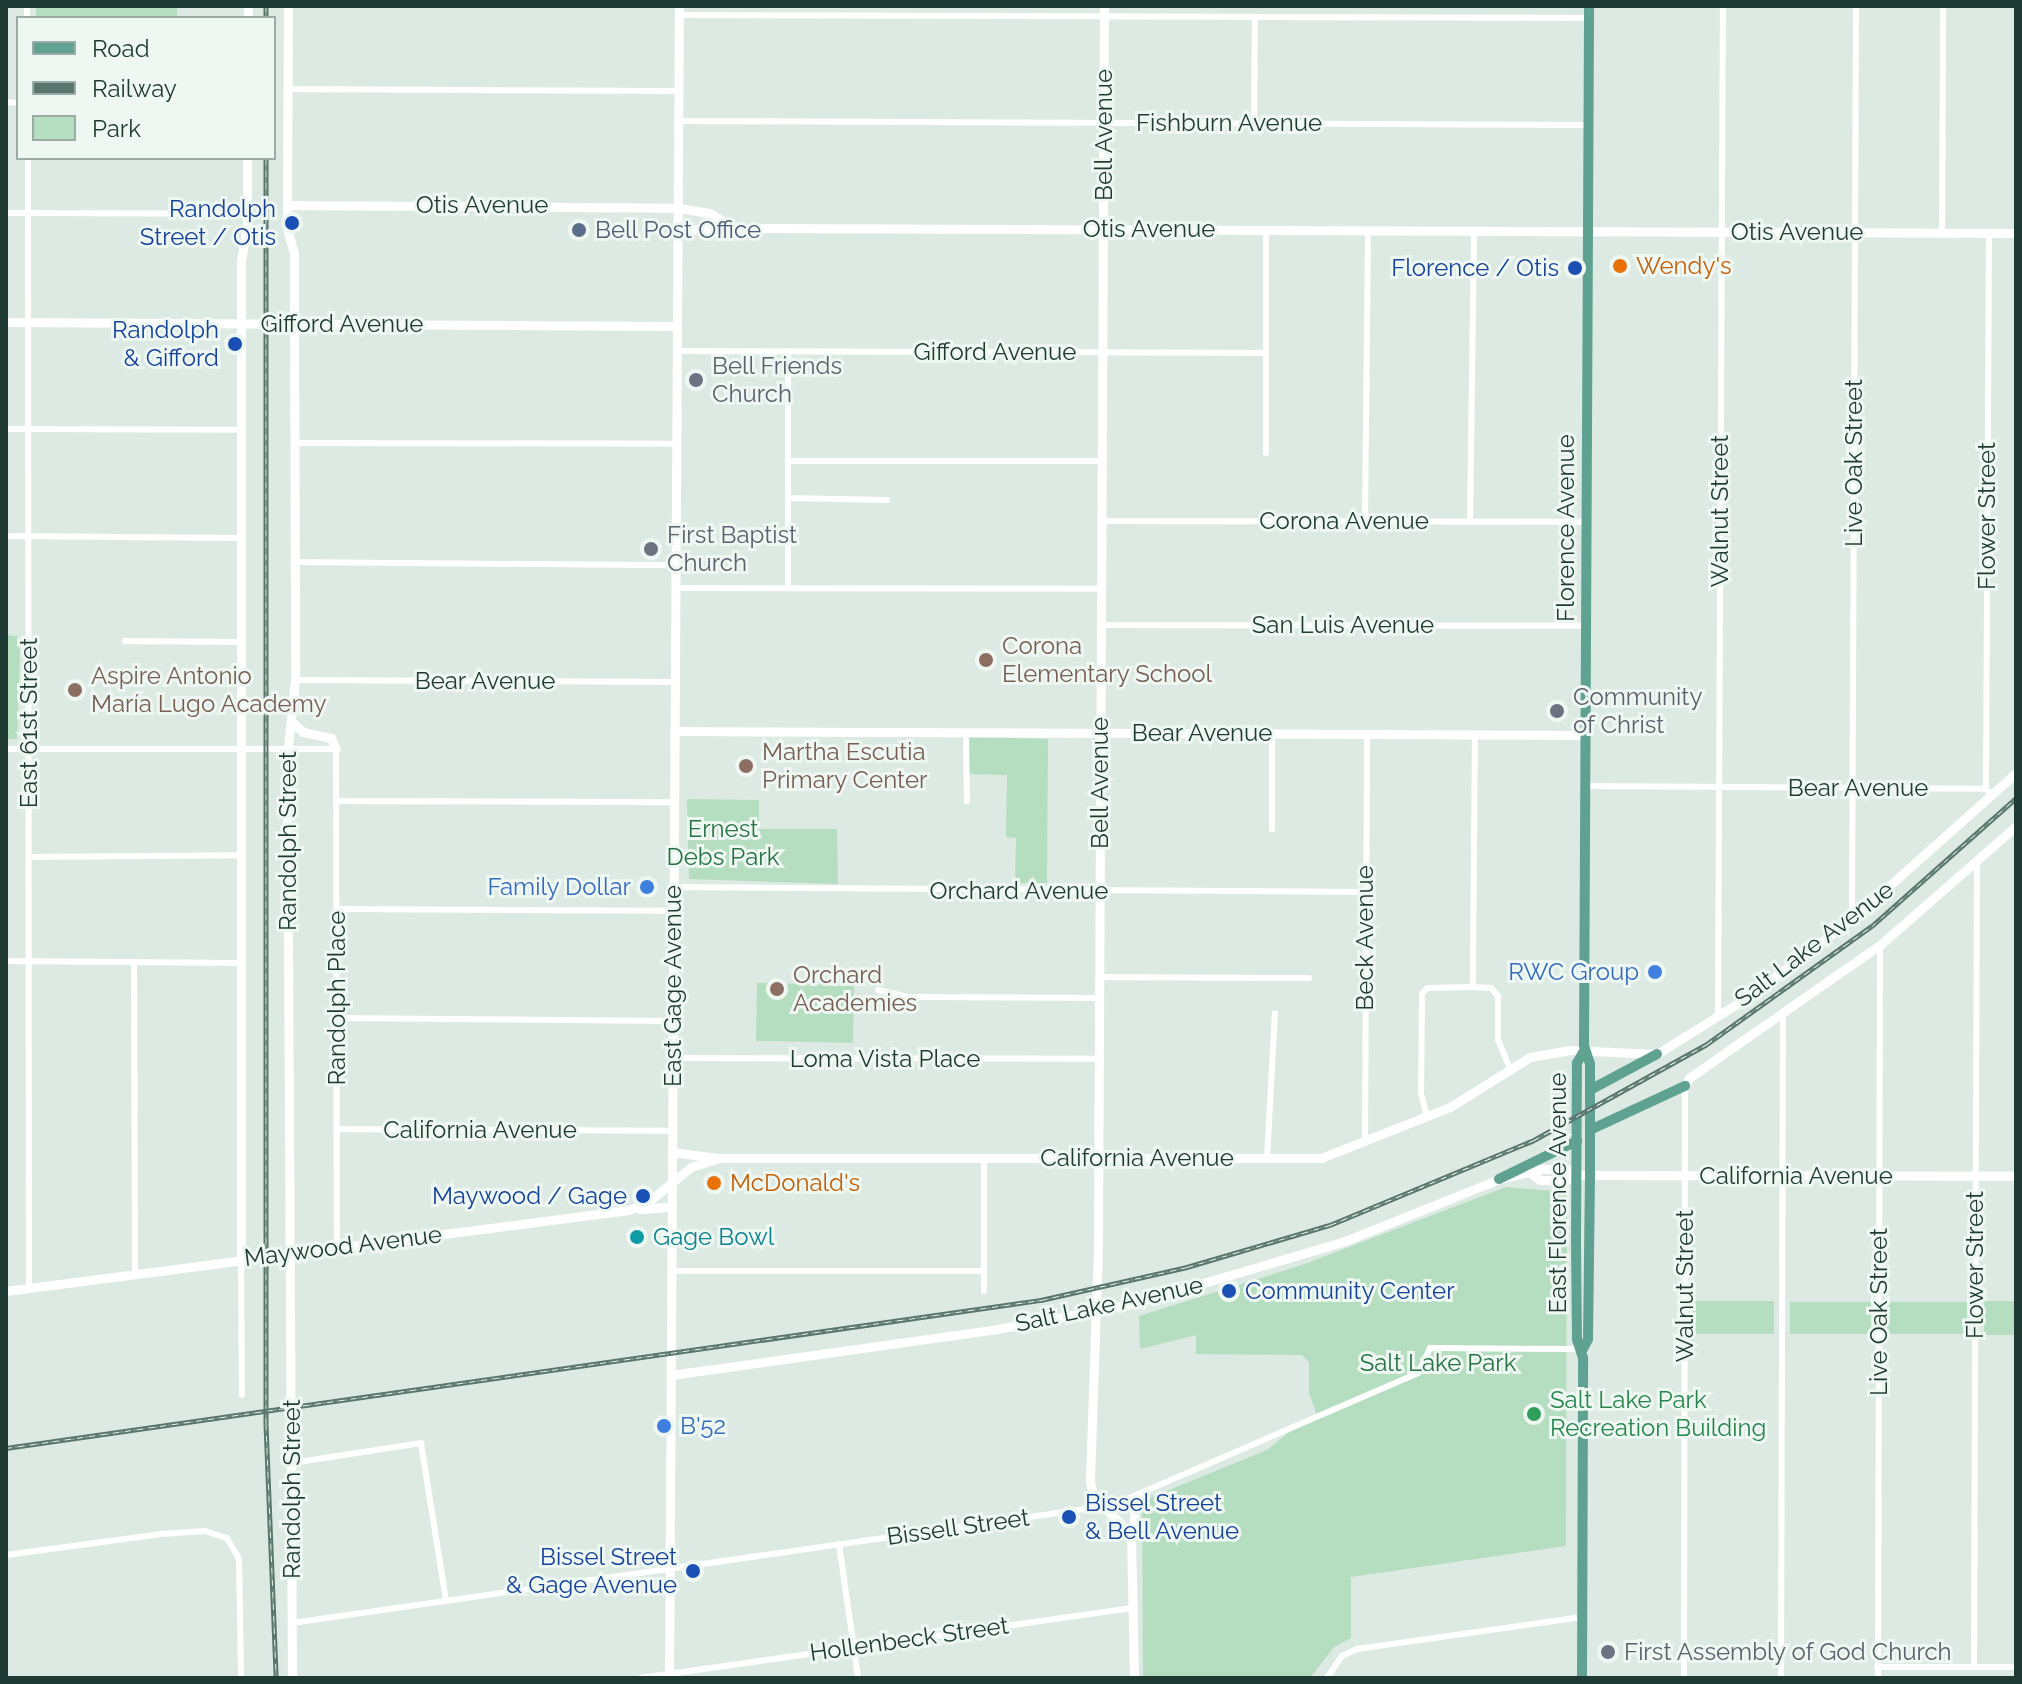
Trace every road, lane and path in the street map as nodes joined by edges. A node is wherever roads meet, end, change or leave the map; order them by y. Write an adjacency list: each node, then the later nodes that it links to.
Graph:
1 (288, 6): 10 (street, Randolph Street)
2 (1589, 6): 9 (main road, Florence Avenue)
3 (1723, 6): 30 (street, Walnut Street)
4 (1856, 6): 31 (street, Live Oak Street)
5 (1943, 6): 32 (street)
6 (679, 10): 7 (street); 11 (street, East Gage Avenue)
7 (1104, 11): 8 (street); 13 (street, Bell Avenue)
8 (1255, 17): 9 (street); 14 (street)
9 (1589, 18): 15 (main road, Florence Avenue)
10 (287, 89): 11 (street); 18 (street, Randolph Street)
11 (679, 91): 12 (street, East Gage Avenue)
12 (679, 121): 13 (street, Fishburn Avenue); 19 (street, East Gage Avenue)
13 (1104, 123): 14 (street, Fishburn Avenue); 24 (street, Bell Avenue)
14 (1254, 123): 15 (street, Fishburn Avenue)
15 (1588, 125): 29 (main road, Florence Avenue)
16 (28, 160): 21 (street, East 61st Street)
17 (247, 160): 22 (street, Randolph Street)
18 (287, 205): 19 (street, Otis Avenue); 38 (street, Randolph Street)
19 (678, 208): 23 (street, Otis Avenue); 25 (street, East Gage Avenue)
20 (6, 213): 21 (street)
21 (28, 213): 22 (street); 36 (street, East 61st Street)
22 (247, 214): 37 (street, Randolph Street)
23 (734, 228): 24 (street, Otis Avenue); 25 (street)
24 (1103, 229): 26 (street, Otis Avenue); 42 (street, Bell Avenue)
25 (678, 230): 39 (street, East Gage Avenue)
26 (1266, 230): 27 (street, Otis Avenue); 43 (street)
27 (1368, 230): 28 (street, Otis Avenue); 55 (street)
28 (1474, 231): 29 (street, Otis Avenue); 56 (street)
29 (1588, 232): 30 (street, Otis Avenue); 57 (main road, Florence Avenue)
30 (1721, 232): 31 (street, Otis Avenue); 87 (street, Walnut Street)
31 (1855, 233): 32 (street, Otis Avenue); 88 (street, Live Oak Street)
32 (1942, 233): 33 (street, Otis Avenue)
33 (1989, 233): 34 (street, Otis Avenue); 89 (street, Flower Street)
34 (2016, 233)
35 (6, 322): 36 (street, Gifford Avenue)
36 (28, 322): 37 (street, Gifford Avenue); 45 (street, East 61st Street)
37 (241, 323): 38 (street, Gifford Avenue); 46 (street, Randolph Street)
38 (294, 323): 39 (street, Gifford Avenue); 47 (street, Randolph Street)
39 (677, 326): 40 (street, East Gage Avenue)
40 (677, 351): 41 (street, Gifford Avenue); 48 (street, East Gage Avenue)
41 (788, 351): 42 (street, Gifford Avenue); 50 (street)
42 (1102, 352): 43 (street, Gifford Avenue); 51 (street, Bell Avenue)
43 (1266, 353): 49 (street)
44 (6, 429): 45 (street)
45 (28, 429): 46 (street); 59 (street, East 61st Street)
46 (241, 430): 60 (street, Randolph Street)
47 (294, 443): 48 (street); 61 (street, Randolph Street)
48 (676, 444): 62 (street, East Gage Avenue)
49 (1266, 453)
50 (788, 461): 51 (street); 52 (street)
51 (1102, 461): 54 (street, Bell Avenue)
52 (788, 498): 53 (street); 64 (street)
53 (887, 500)
54 (1101, 521): 55 (street, Corona Avenue); 65 (street, Bell Avenue)
55 (1365, 521): 56 (street, Corona Avenue)
56 (1470, 521): 57 (street, Corona Avenue)
57 (1586, 522): 67 (main road, Florence Avenue)
58 (6, 536): 59 (street)
59 (28, 536): 60 (street); 81 (street, East 61st Street)
60 (240, 538): 69 (street, Randolph Street)
61 (294, 562): 62 (street); 70 (street, Randolph Street)
62 (675, 565): 63 (street, East Gage Avenue)
63 (675, 588): 64 (street); 71 (street, East Gage Avenue)
64 (788, 588): 65 (street)
65 (1101, 589): 66 (street, Bell Avenue)
66 (1101, 625): 67 (street, San Luis Avenue); 75 (street, Bell Avenue)
67 (1586, 626): 79 (main road, Florence Avenue)
68 (125, 641): 69 (street)
69 (241, 642): 82 (street, Randolph Street)
70 (295, 680): 71 (street, Bear Avenue); 72 (street, Randolph Street)
71 (674, 682): 73 (street, East Gage Avenue)
72 (291, 721): 83 (street); 84 (street, Randolph Street)
73 (674, 731): 74 (street, Bear Avenue); 92 (street, East Gage Avenue)
74 (966, 732): 75 (street, Bear Avenue); 91 (street)
75 (1100, 733): 76 (street, Bear Avenue); 99 (street, Bell Avenue)
76 (1272, 734): 77 (street, Bear Avenue); 94 (street)
77 (1367, 734): 78 (street, Bear Avenue); 100 (street, Beck Avenue)
78 (1475, 734): 79 (street, Bear Avenue); 111 (street)
79 (1585, 735): 86 (main road, Florence Avenue)
80 (6, 749): 81 (street)
81 (29, 749): 82 (street); 96 (street, East 61st Street)
82 (241, 749): 84 (street); 95 (street, Randolph Street)
83 (336, 749): 84 (street); 90 (street, Randolph Place)
84 (287, 750): 149 (street, Randolph Street)
85 (2016, 773): 89 (street, Salt Lake Avenue)
86 (1585, 786): 87 (street, Bear Avenue); 119 (main road, Florence Avenue)
87 (1719, 787): 88 (street, Bear Avenue); 115 (street, Walnut Street)
88 (1852, 788): 89 (street, Bear Avenue); 103 (street, Live Oak Street)
89 (1989, 792): 103 (street, Salt Lake Avenue)
90 (336, 801): 92 (street); 101 (street, Randolph Place)
91 (967, 801)
92 (674, 802): 98 (street, East Gage Avenue)
93 (2016, 826): 97 (street, Salt Lake Avenue)
94 (1272, 829)
95 (240, 855): 96 (street); 108 (street, Randolph Street)
96 (29, 857): 106 (street, East 61st Street)
97 (1977, 863): 104 (street, Salt Lake Avenue); 142 (street, Flower Street)
98 (673, 887): 99 (street, Orchard Avenue); 102 (street, East Gage Avenue)
99 (1099, 891): 100 (street, Orchard Avenue); 109 (street, Bell Avenue)
100 (1365, 892): 131 (street, Beck Avenue)
101 (337, 909): 102 (street); 117 (street, Randolph Place)
102 (673, 911): 118 (street, East Gage Avenue)
103 (1852, 919): 115 (street, Salt Lake Avenue)
104 (1880, 945): 116 (street, Salt Lake Avenue); 141 (street, Live Oak Street)
105 (6, 961): 106 (street)
106 (29, 961): 107 (street); 154 (street, East 61st Street)
107 (134, 962): 108 (street); 153 (street)
108 (241, 963): 150 (street, Randolph Street)
109 (1099, 977): 110 (street); 113 (street, Bell Avenue)
110 (1309, 978)
111 (1473, 987): 123 (street); 126 (street)
112 (878, 990): 113 (street)
113 (1098, 998): 122 (street, Bell Avenue)
114 (1275, 1013): 136 (street)
115 (1718, 1016): 120 (street, Salt Lake Avenue)
116 (1783, 1017): 124 (street, Salt Lake Avenue); 140 (street)
117 (337, 1018): 118 (street); 127 (street, Randolph Place)
118 (673, 1021): 121 (street, East Gage Avenue)
119 (1584, 1051): 120 (street); 123 (street, California Avenue); 125 (main road, East Florence Avenue); 130 (main road, East Florence Avenue)
120 (1657, 1054): 125 (main road)
121 (673, 1058): 122 (street, Loma Vista Place); 129 (street, East Gage Avenue)
122 (1098, 1059): 135 (street, Bell Avenue)
123 (1510, 1068): 126 (street, California Avenue)
124 (1685, 1086): 128 (main road); 139 (street, Walnut Street)
125 (1590, 1090): 128 (main road, East Florence Avenue)
126 (1427, 1116): 131 (street, California Avenue)
127 (336, 1129): 129 (street, California Avenue); 148 (street, Randolph Place)
128 (1590, 1130): 138 (main road, East Florence Avenue)
129 (672, 1131): 132 (street, East Gage Avenue)
130 (1577, 1141): 137 (main road, East Florence Avenue); 144 (main road)
131 (1365, 1142): 136 (street, California Avenue)
132 (672, 1152): 134 (street); 145 (street, East Gage Avenue)
133 (984, 1157): 134 (street, California Avenue); 135 (street, California Avenue); 152 (street)
134 (718, 1158): 145 (street, California Avenue)
135 (1098, 1158): 136 (street, California Avenue); 157 (street, Bell Avenue)
136 (1267, 1159)
137 (1576, 1175): 138 (street, California Avenue); 144 (street, Salt Lake Avenue); 158 (main road, East Florence Avenue)
138 (1590, 1175): 139 (street, California Avenue); 158 (main road, East Florence Avenue)
139 (1685, 1176): 140 (street, California Avenue); 184 (street, Walnut Street)
140 (1782, 1176): 141 (street, California Avenue); 185 (street)
141 (1879, 1176): 142 (street, California Avenue); 173 (street, Live Oak Street)
142 (1976, 1176): 143 (street, California Avenue); 174 (street, Flower Street)
143 (2016, 1176)
144 (1499, 1179): 157 (street, Salt Lake Avenue)
145 (672, 1183): 146 (street, East Gage Avenue); 147 (street, Maywood Avenue)
146 (672, 1207): 147 (street); 151 (street, East Gage Avenue)
147 (629, 1210): 148 (street, Maywood Avenue)
148 (337, 1247): 149 (street, Maywood Avenue)
149 (288, 1254): 150 (street, Maywood Avenue); 161 (street, Randolph Street)
150 (241, 1259): 153 (street, Maywood Avenue); 160 (street, Randolph Street)
151 (672, 1271): 152 (street); 159 (street, East Gage Avenue)
152 (984, 1271): 156 (street)
153 (135, 1274): 154 (street, Maywood Avenue)
154 (29, 1288): 155 (street, Maywood Avenue)
155 (6, 1291)
156 (984, 1291)
157 (1093, 1312): 159 (street, Salt Lake Avenue); 163 (street, Bell Avenue)
158 (1583, 1349): 162 (street, Bissell Street); 170 (main road, East Florence Avenue)
159 (671, 1375): 167 (street, East Gage Avenue)
160 (242, 1395)
161 (292, 1463): 168 (street); 171 (street, Randolph Street)
162 (1135, 1498): 163 (street, Bissell Street); 164 (street)
163 (1103, 1506): 164 (street); 165 (street, Bissell Street)
164 (1132, 1539): 169 (street)
165 (839, 1544): 167 (street, Bissell Street); 172 (street)
166 (6, 1555): 177 (street)
167 (670, 1569): 168 (street, Bissell Street); 176 (street, East Gage Avenue)
168 (446, 1601): 171 (street, Bissell Street)
169 (1132, 1608): 172 (street, Hollenbeck Street); 181 (street)
170 (1582, 1617): 182 (street); 183 (main road, East Florence Avenue)
171 (292, 1623): 178 (street, Randolph Street)
172 (854, 1647): 176 (street, Hollenbeck Street); 180 (street)
173 (1877, 1667): 174 (street); 186 (street, Live Oak Street)
174 (1974, 1667): 175 (street)
175 (2016, 1667)
176 (669, 1676): 179 (street, Hollenbeck Street)
177 (241, 1678)
178 (292, 1678)
179 (640, 1678)
180 (858, 1678)
181 (1134, 1678)
182 (1327, 1678)
183 (1582, 1678)
184 (1684, 1678)
185 (1781, 1678)
186 (1878, 1678)

